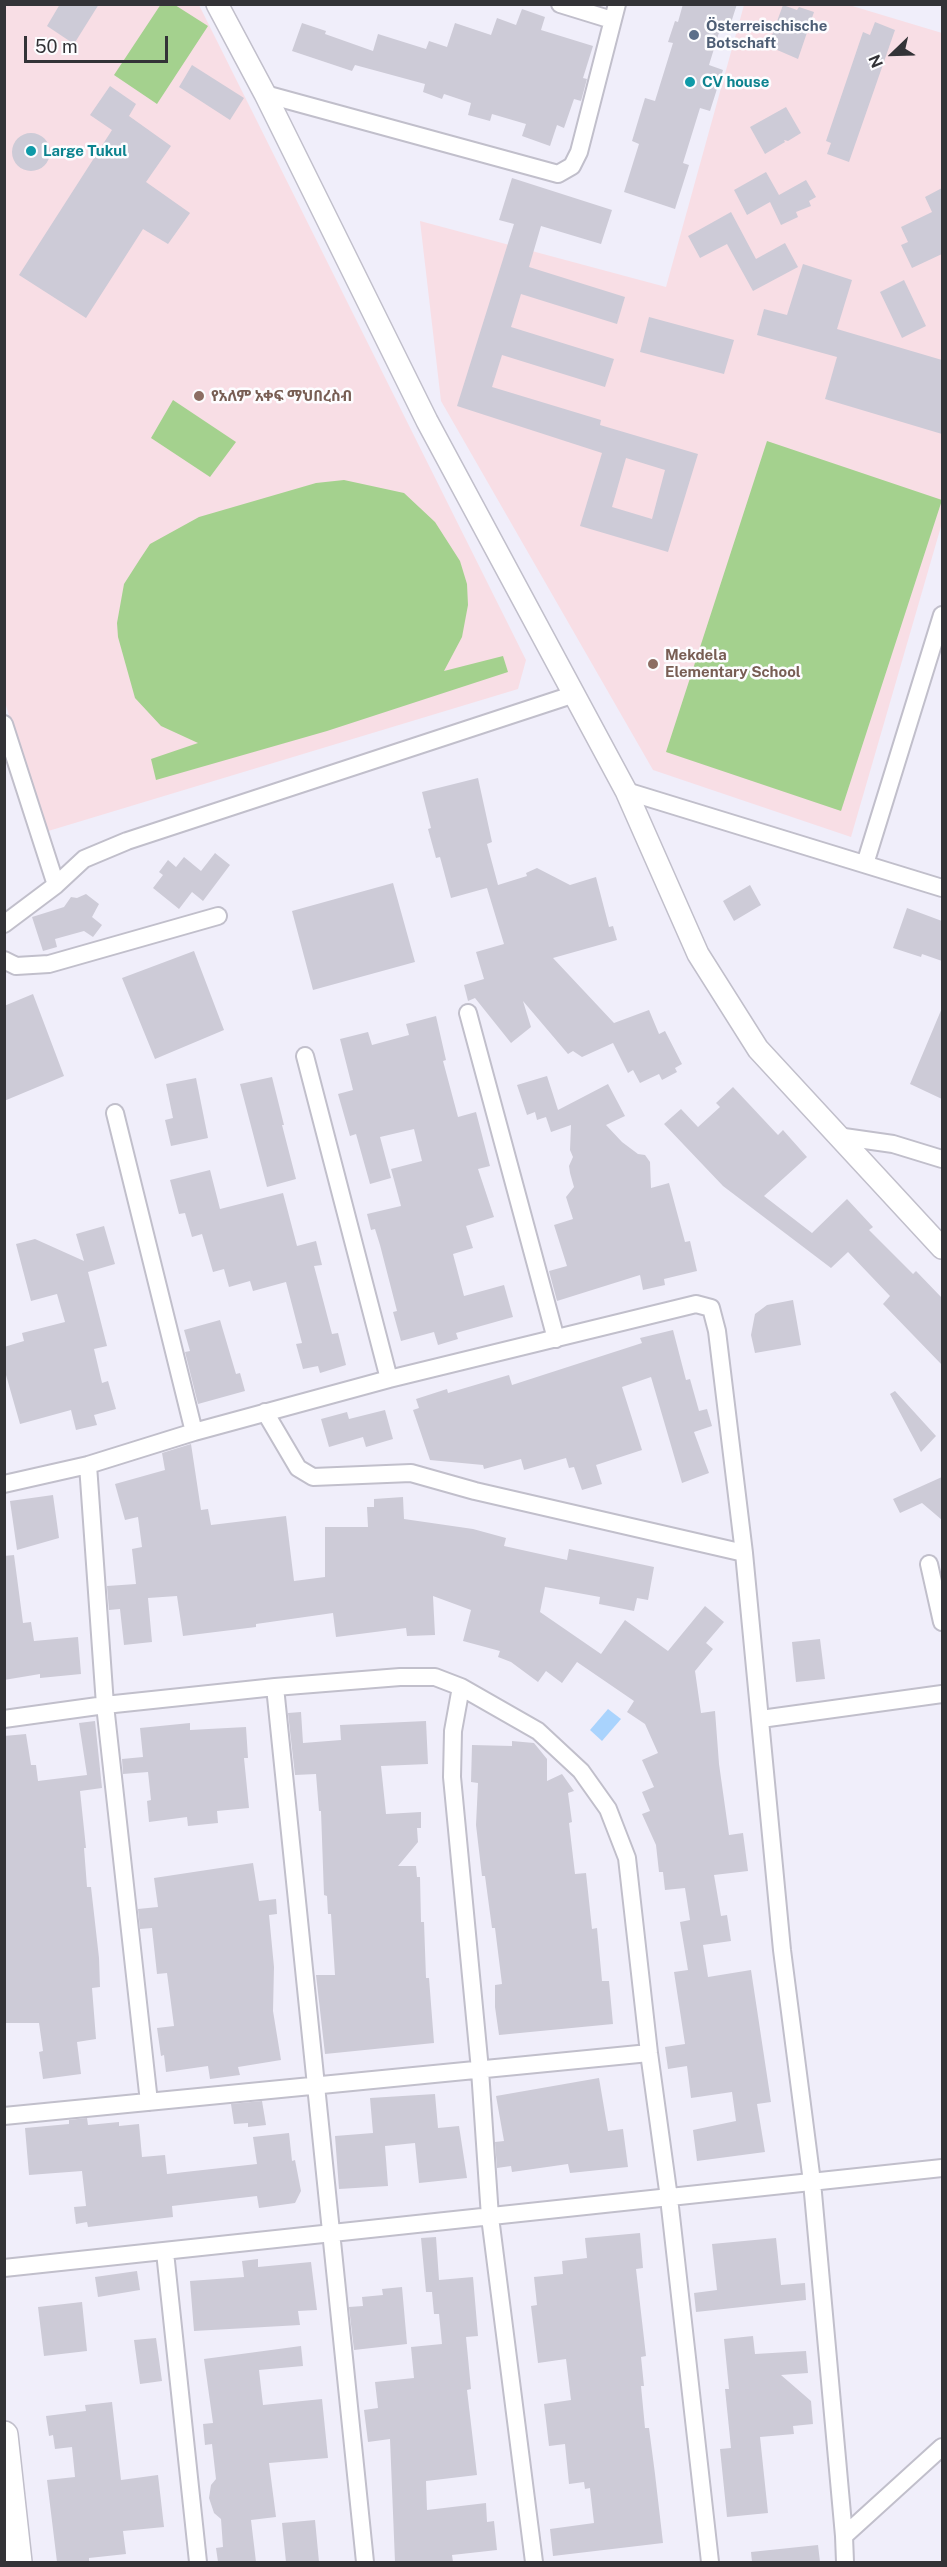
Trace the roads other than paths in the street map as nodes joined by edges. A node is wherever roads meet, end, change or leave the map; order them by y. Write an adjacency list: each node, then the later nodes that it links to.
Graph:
1 (217, 4): 4 (street)
2 (560, 4): 3 (street)
3 (615, 12): 4 (street)
4 (265, 94): 6 (street)
5 (942, 615): 9 (street)
6 (575, 694): 8 (street); 10 (street)
7 (4, 724): 10 (street)
8 (626, 791): 9 (street); 18 (street)
9 (865, 864): 11 (street)
10 (56, 885): 13 (street)
11 (942, 888)
12 (218, 916): 14 (street)
13 (4, 924)
14 (4, 960)
15 (468, 1012): 21 (street)
16 (305, 1056): 22 (street)
17 (115, 1113): 24 (street)
18 (837, 1136): 19 (street); 20 (street)
19 (942, 1159)
20 (942, 1248)
21 (556, 1339): 22 (street); 27 (street)
22 (389, 1379): 23 (street)
23 (265, 1412): 24 (street); 27 (street)
24 (194, 1431): 25 (street)
25 (88, 1465): 26 (street); 33 (street)
26 (4, 1484)
27 (744, 1553): 35 (street)
28 (929, 1564): 29 (street)
29 (942, 1622)
30 (274, 1687): 31 (street); 33 (street); 38 (street)
31 (461, 1687): 36 (street); 37 (street)
32 (942, 1694): 35 (street)
33 (105, 1705): 34 (street); 39 (street)
34 (4, 1719)
35 (761, 1719): 42 (street)
36 (649, 2053): 37 (street); 43 (street)
37 (480, 2070): 38 (street); 44 (street)
38 (316, 2085): 39 (street); 45 (street)
39 (149, 2102): 40 (street)
40 (4, 2116)
41 (942, 2168): 42 (street)
42 (812, 2182): 43 (street); 50 (street)
43 (669, 2198): 44 (street); 55 (street)
44 (490, 2217): 45 (street); 54 (street)
45 (331, 2234): 46 (street); 53 (street)
46 (165, 2252): 47 (street); 52 (street)
47 (4, 2268)
48 (4, 2435): 51 (main road)
49 (942, 2447): 50 (street)
50 (844, 2536): 56 (street)
51 (18, 2562)
52 (198, 2562)
53 (365, 2562)
54 (534, 2562)
55 (710, 2562)
56 (845, 2562)

